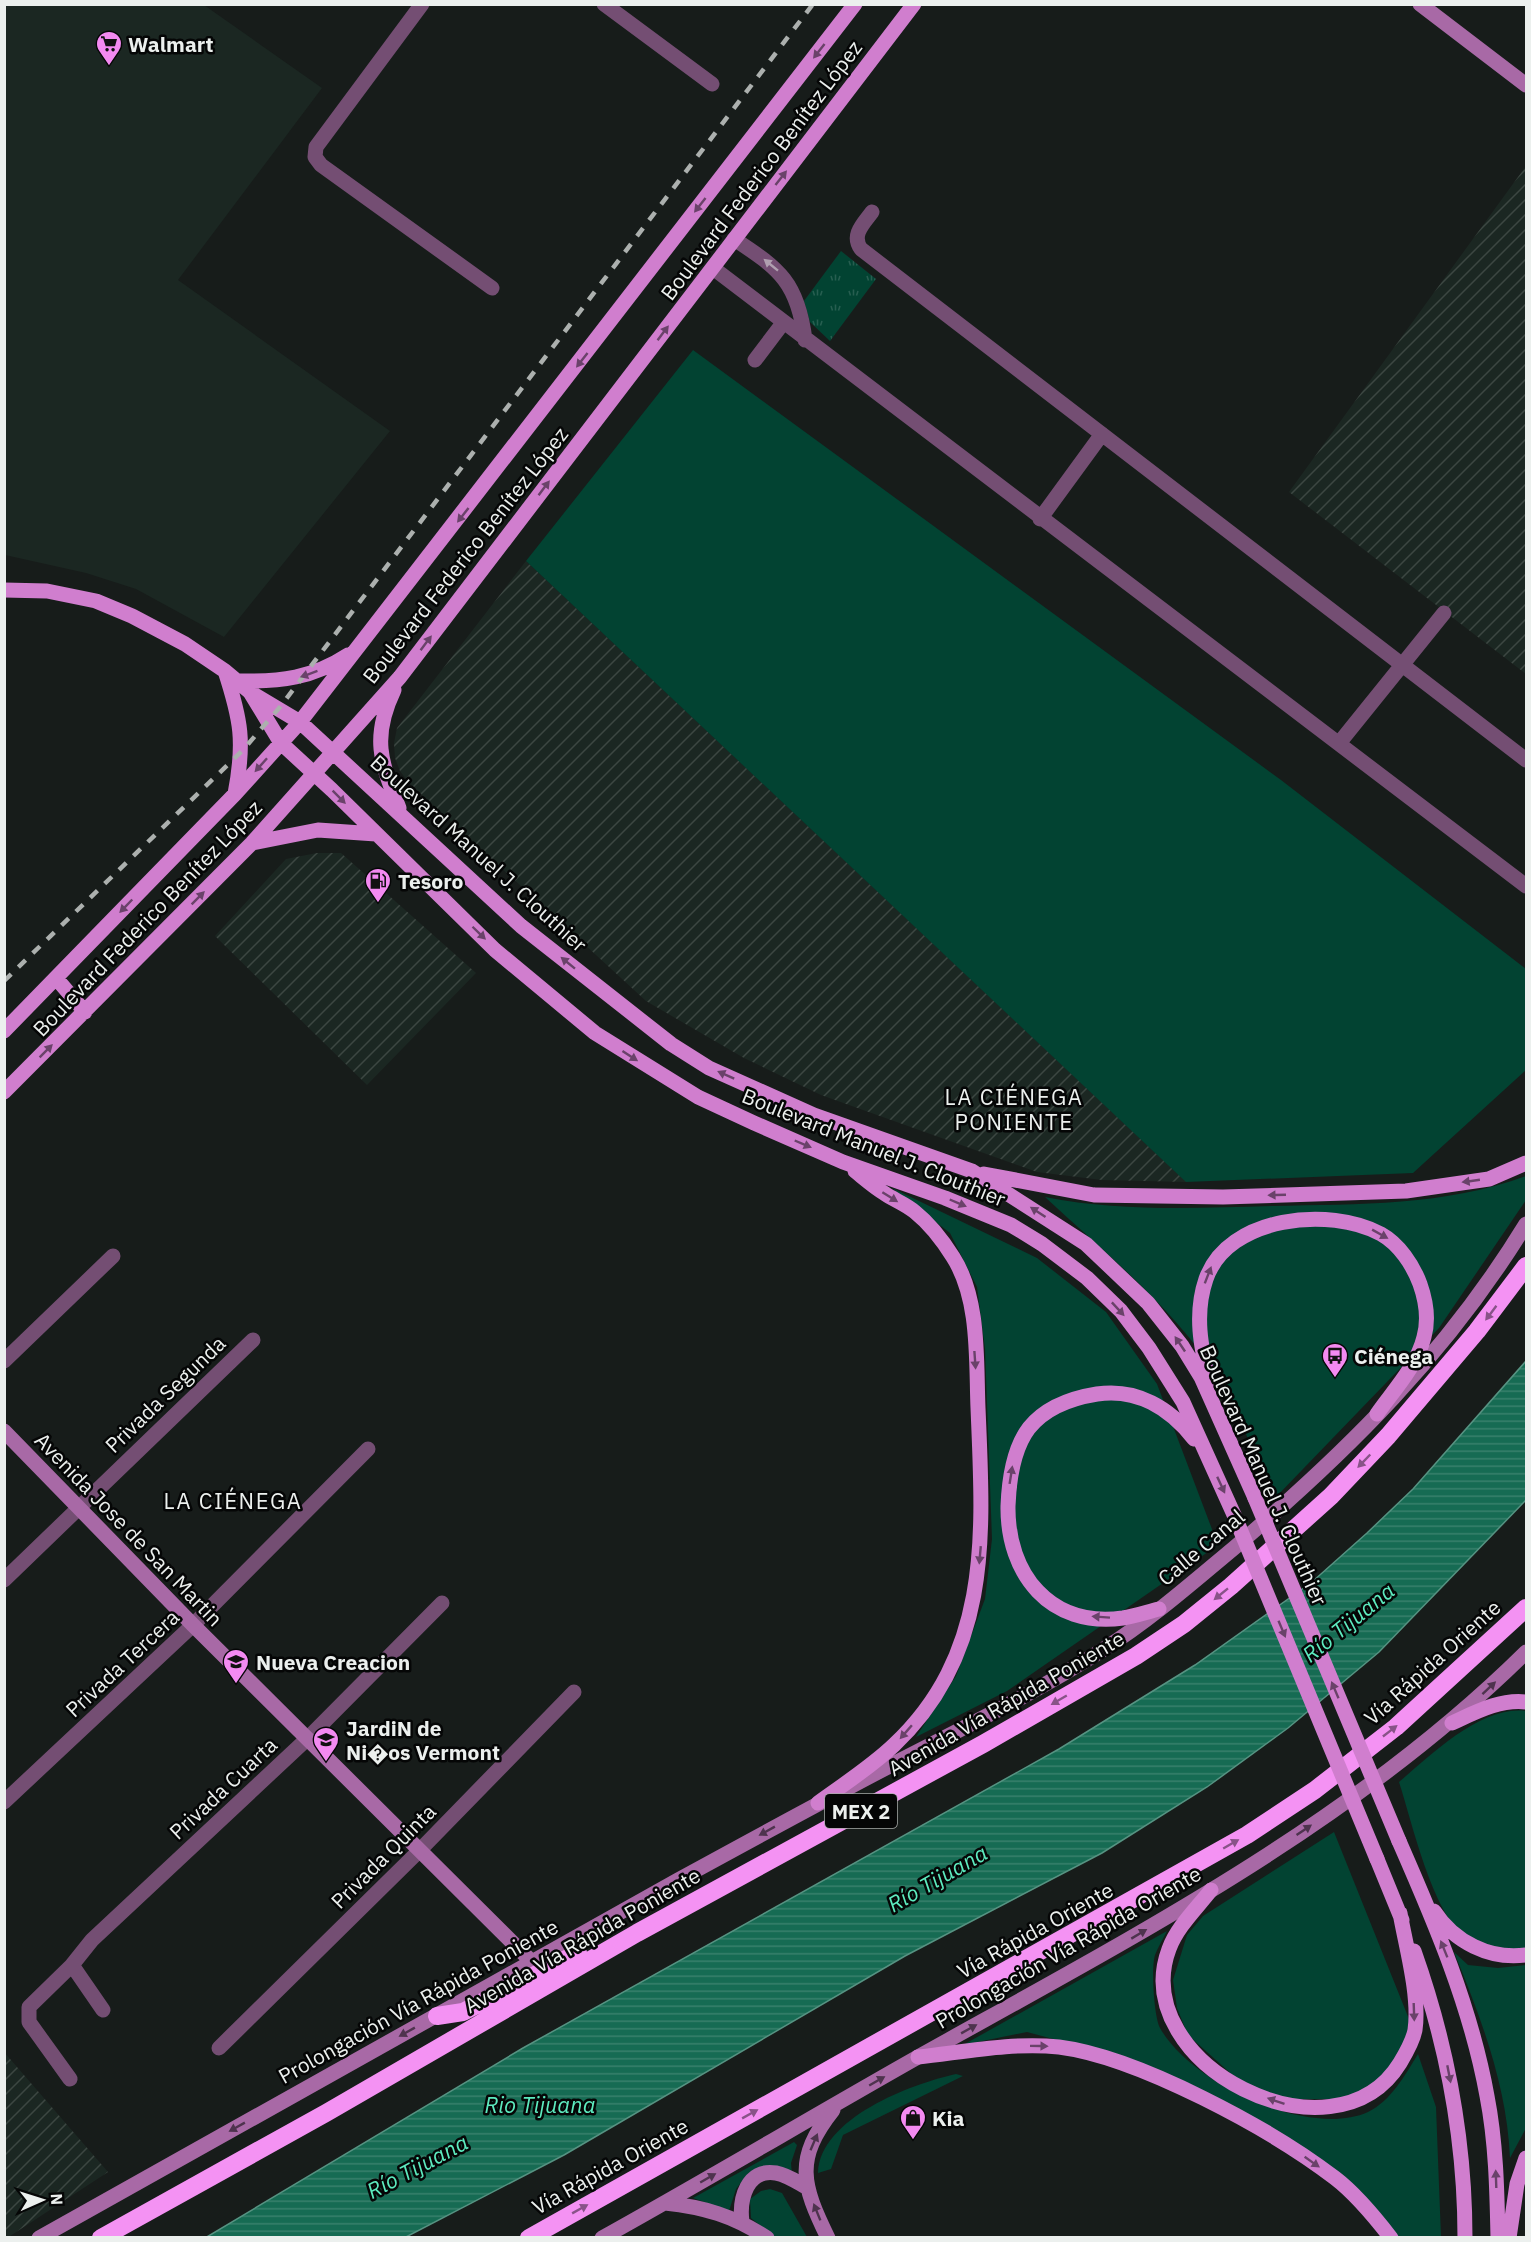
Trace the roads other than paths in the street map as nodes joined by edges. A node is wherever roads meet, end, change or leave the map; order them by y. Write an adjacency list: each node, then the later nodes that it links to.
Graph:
1 (422, 4): 11 (street)
2 (604, 4): 6 (street)
3 (855, 4): 19 (main road, Boulevard Federico Benítez López, one-way to 19)
4 (914, 4): 9 (main road, Boulevard Federico Benítez López, one-way to 4)
5 (1420, 4): 7 (main road)
6 (712, 84)
7 (1527, 85)
8 (872, 212): 15 (street)
9 (734, 239): 10 (main road, Boulevard Federico Benítez López); 13 (street, one-way to 9)
10 (713, 268): 12 (street); 22 (main road, Boulevard Federico Benítez López, one-way to 10)
11 (492, 288)
12 (783, 323): 13 (street); 14 (street)
13 (805, 340): 16 (street)
14 (755, 360)
15 (1101, 434): 16 (street); 20 (street)
16 (1040, 519): 26 (street)
17 (4, 590): 21 (main road, Boulevard Manuel J. Clouthier)
18 (1444, 613): 20 (street)
19 (361, 647): 23 (main road, one-way to 23); 25 (main road, Boulevard Federico Benítez López)
20 (1403, 665): 26 (street); 29 (street)
21 (225, 671): 23 (main road, Boulevard Manuel J. Clouthier); 31 (main road)
22 (400, 677): 28 (main road, Boulevard Federico Benítez López); 32 (main road)
23 (238, 681): 24 (main road, Boulevard Manuel J. Clouthier)
24 (250, 692): 25 (main road, Boulevard Manuel J. Clouthier); 27 (main road, Boulevard Manuel J. Clouthier)
25 (300, 722): 27 (main road, Boulevard Federico Benítez López); 28 (main road, Boulevard Manuel J. Clouthier)
26 (1340, 742): 35 (street)
27 (280, 743): 30 (main road, Boulevard Manuel J. Clouthier); 31 (main road, Boulevard Federico Benítez López, one-way to 31)
28 (334, 752): 30 (main road, Boulevard Federico Benítez López); 32 (main road, Boulevard Manuel J. Clouthier)
29 (1527, 760)
30 (315, 774): 33 (main road, Boulevard Manuel J. Clouthier, one-way to 33); 34 (main road, Boulevard Federico Benítez López)
31 (235, 794): 36 (main road, Boulevard Federico Benítez López, one-way to 36)
32 (402, 813): 42 (main road, Boulevard Manuel J. Clouthier, one-way to 32)
33 (376, 834): 34 (main road); 40 (main road, Boulevard Manuel J. Clouthier, one-way to 40)
34 (252, 843): 37 (main road, Boulevard Federico Benítez López, one-way to 34)
35 (1527, 886)
36 (56, 978): 37 (main road); 38 (main road, Boulevard Federico Benítez López)
37 (85, 1012): 39 (main road, Boulevard Federico Benítez López, one-way to 37)
38 (4, 1031)
39 (4, 1092)
40 (843, 1162): 52 (main road, Boulevard Manuel J. Clouthier, one-way to 52); 65 (main road, one-way to 65)
41 (1527, 1163): 42 (main road, one-way to 42)
42 (972, 1171): 48 (main road, Boulevard Manuel J. Clouthier, one-way to 42)
43 (1527, 1224): 49 (main road, Calle Canal)
44 (113, 1256): 47 (street)
45 (1527, 1266): 70 (highway, Avenida Vía Rápida Poniente / MEX 2, one-way to 70)
46 (253, 1340): 53 (street, Privada Segunda)
47 (4, 1361)
48 (1217, 1414): 49 (main road, one-way to 49); 67 (main road, Boulevard Manuel J. Clouthier, one-way to 48, bridge)
49 (1377, 1414): 57 (main road, Calle Canal)
50 (4, 1431): 53 (main road, Avenida Jose de San Martin)
51 (368, 1449): 58 (street, Privada Tercera)
52 (1206, 1454): 57 (main road, one-way to 52); 69 (main road, Boulevard Manuel J. Clouthier, one-way to 69, bridge)
53 (77, 1508): 54 (street, Privada Segunda); 58 (main road, Avenida Jose de San Martin)
54 (4, 1580)
55 (442, 1603): 63 (street, Privada Cuarta)
56 (1527, 1608): 86 (highway, Vía Rápida Oriente, one-way to 56)
57 (1159, 1609): 65 (main road, Calle Canal)
58 (193, 1625): 63 (main road, Avenida Jose de San Martin); 64 (street, Privada Tercera)
59 (1527, 1652): 62 (main road, Prolongación Vía Rápida Oriente, one-way to 59)
60 (574, 1692): 66 (street, Privada Quinta)
61 (1527, 1702): 62 (main road)
62 (1452, 1723): 68 (main road, Prolongación Vía Rápida Oriente, one-way to 62)
63 (308, 1738): 66 (main road, Avenida Jose de San Martin); 73 (street, Privada Cuarta)
64 (4, 1802)
65 (818, 1803): 72 (main road, Prolongación Vía Rápida Poniente, one-way to 72)
66 (420, 1850): 72 (main road, Avenida Jose de San Martin); 76 (street, Privada Quinta)
67 (1419, 1886): 71 (main road); 92 (main road, Boulevard Manuel J. Clouthier, one-way to 67)
68 (1212, 1890): 69 (main road, one-way to 68); 77 (main road, Prolongación Vía Rápida Oriente, one-way to 68)
69 (1400, 1913): 91 (main road, Boulevard Manuel J. Clouthier, one-way to 91)
70 (637, 1933): 75 (highway); 85 (highway, Avenida Vía Rápida Poniente / MEX 2)
71 (1527, 1955)
72 (531, 1961): 75 (main road, Prolongación Vía Rápida Poniente)
73 (72, 1965): 74 (street); 78 (street, Privada Cuarta)
74 (103, 2010)
75 (437, 2016): 84 (main road, Prolongación Vía Rápida Poniente, one-way to 84)
76 (219, 2048)
77 (918, 2057): 79 (main road, Prolongación Vía Rápida Oriente, one-way to 77); 90 (main road, one-way to 90)
78 (70, 2079)
79 (839, 2103): 81 (main road, one-way to 79); 82 (main road, Prolongación Vía Rápida Oriente, one-way to 79)
80 (1527, 2158): 93 (main road)
81 (806, 2187): 83 (main road); 89 (main road, one-way to 81)
82 (664, 2203): 83 (main road); 87 (main road, Prolongación Vía Rápida Oriente)
83 (742, 2222): 88 (main road)
84 (39, 2238)
85 (101, 2238)
86 (529, 2238)
87 (602, 2238)
88 (767, 2238)
89 (828, 2238)
90 (1391, 2238)
91 (1465, 2238)
92 (1498, 2238)
93 (1509, 2238)

